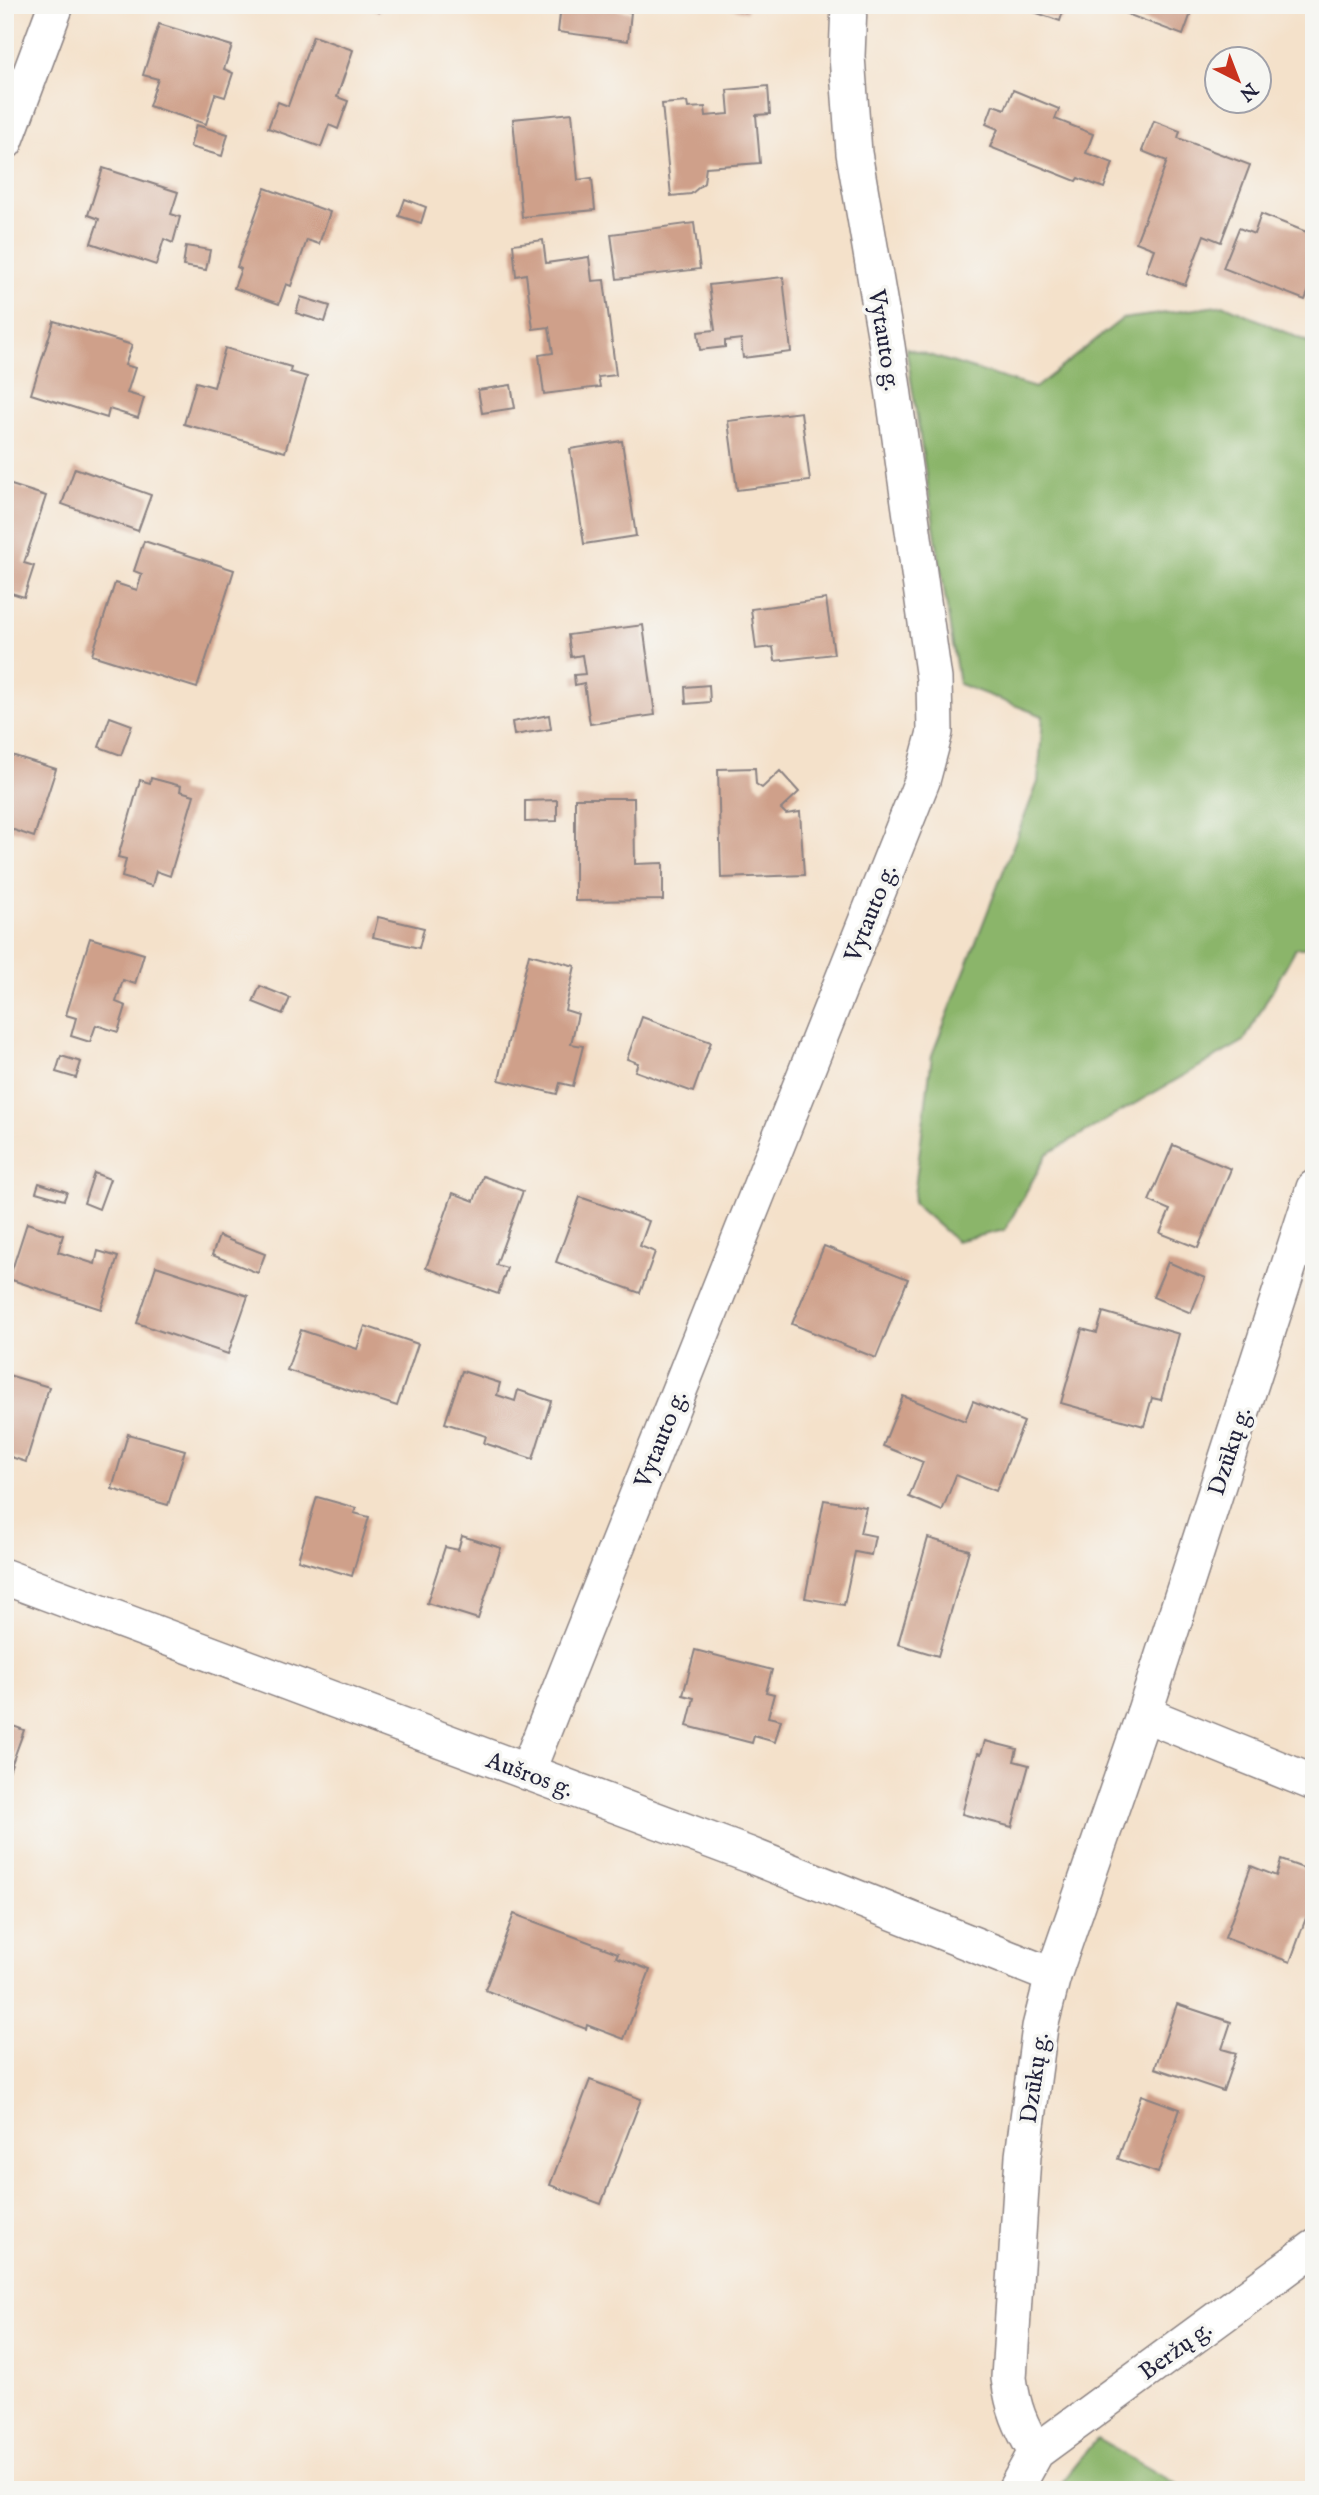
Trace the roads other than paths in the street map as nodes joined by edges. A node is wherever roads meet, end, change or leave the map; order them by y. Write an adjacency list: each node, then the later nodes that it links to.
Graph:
1 (56, 5): 3 (street)
2 (849, 5): 7 (street, Vytauto g.)
3 (5, 142)
4 (1314, 1188): 6 (street, Dzūkų g.)
5 (5, 1577): 7 (street, Aušros g.)
6 (1144, 1714): 8 (street); 9 (street, Dzūkų g.)
7 (527, 1772): 9 (street, Aušros g.)
8 (1314, 1783)
9 (1053, 1976): 11 (street, Dzūkų g.)
10 (1314, 2248): 11 (street, Beržų g.)
11 (1036, 2452): 12 (street)
12 (1015, 2490)

